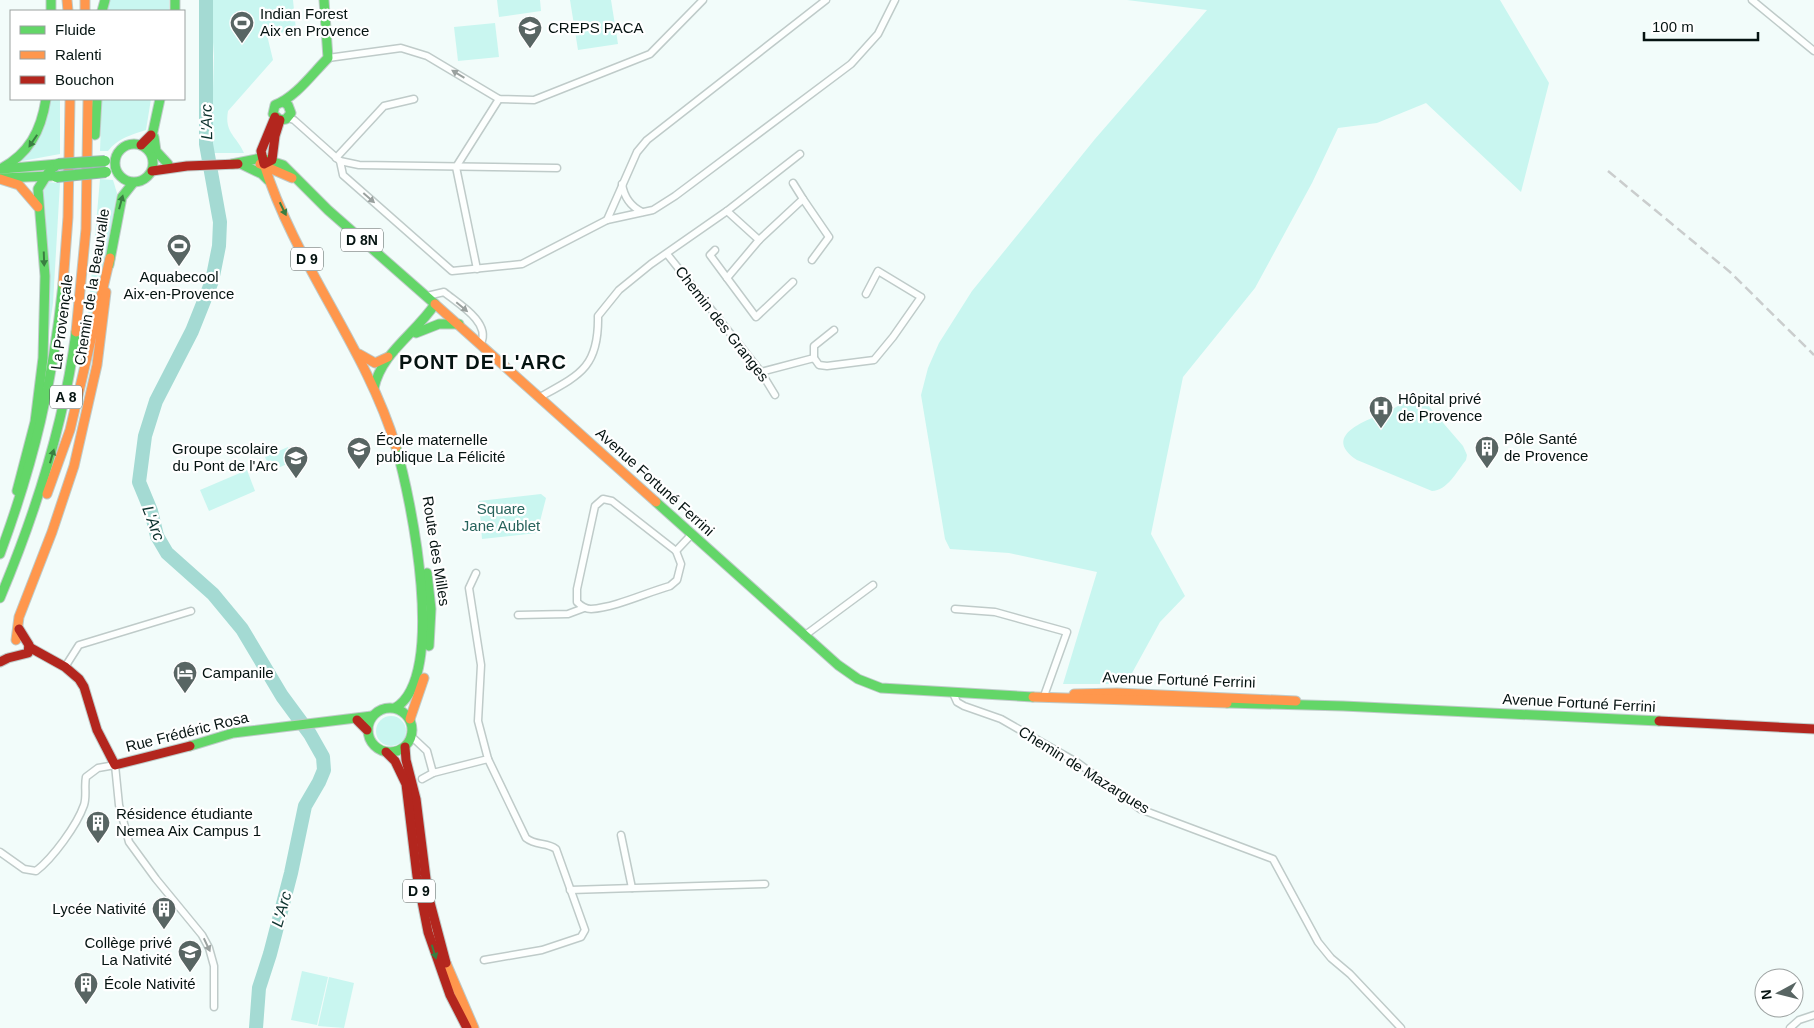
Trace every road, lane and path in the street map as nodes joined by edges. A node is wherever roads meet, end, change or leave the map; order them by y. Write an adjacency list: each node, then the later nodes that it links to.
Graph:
1 (324, 0): 7 (main road)
2 (704, 0): 9 (street)
3 (826, 0): 37 (street)
4 (895, 0): 41 (street)
5 (1752, 0): 6 (street)
6 (1814, 51)
7 (328, 58): 9 (street, one-way to 7); 15 (main road)
8 (414, 99): 21 (street)
9 (499, 99): 27 (street)
10 (46, 100): 29 (main road, one-way to 29)
11 (70, 100): 70 (main road, La Provençale / A 8)
12 (88, 100): 43 (main road, La Provençale / A 8)
13 (97, 100): 43 (main road)
14 (160, 100): 17 (main road)
15 (286, 104): 16 (main road); 16 (main road)
16 (281, 118): 21 (street); 22 (main road)
17 (152, 130): 18 (main road); 24 (main road)
18 (148, 152): 20 (main road); 24 (main road); 31 (main road)
19 (800, 154): 40 (street, Chemin des Granges)
20 (110, 160): 23 (main road, bridge); 30 (main road)
21 (338, 160): 27 (street); 49 (street, one-way to 49)
22 (266, 161): 25 (main road); 34 (main road, D 9); 53 (main road, Avenue Fortuné Ferrini / D 8N)
23 (58, 164): 29 (main road); 32 (main road)
24 (168, 164): 26 (main road)
25 (236, 164): 26 (main road); 34 (main road)
26 (187, 166): 31 (main road)
27 (456, 167): 28 (street); 49 (street)
28 (558, 168)
29 (0, 169)
30 (111, 171): 32 (main road, bridge); 35 (main road)
31 (152, 171): 35 (main road)
32 (44, 176): 33 (main road); 39 (main road)
33 (0, 179): 39 (main road)
34 (268, 180): 59 (main road, D 9, one-way to 59)
35 (133, 183): 47 (main road, Chemin de la Beauvalle, one-way to 35)
36 (794, 183): 38 (street)
37 (622, 184): 41 (street); 42 (street)
38 (803, 199): 44 (street); 48 (street)
39 (40, 211): 67 (main road, one-way to 67)
40 (727, 211): 44 (street); 46 (street, Chemin des Granges)
41 (642, 212): 42 (street)
42 (607, 220): 49 (street)
43 (86, 236): 69 (main road, La Provençale / A 8, one-way to 43)
44 (759, 240): 50 (street)
45 (715, 250): 50 (street)
46 (667, 254): 62 (street, Chemin des Granges); 65 (street, Chemin des Granges)
47 (110, 258): 69 (main road); 80 (main road, Chemin de la Beauvalle)
48 (812, 260)
49 (477, 269)
50 (727, 278): 51 (street)
51 (793, 282)
52 (866, 294): 60 (street)
53 (428, 296): 54 (main road, Avenue Fortuné Ferrini / D 8N); 58 (street, one-way to 58)
54 (435, 304): 55 (main road, Avenue Fortuné Ferrini / D 8N); 57 (main road)
55 (458, 324): 57 (main road); 58 (main road, Avenue Fortuné Ferrini / D 8N)
56 (834, 330): 60 (street)
57 (409, 336): 61 (main road)
58 (480, 343): 65 (main road, Avenue Fortuné Ferrini / D 8N)
59 (356, 352): 61 (main road); 63 (main road, D 9)
60 (814, 358): 62 (street)
61 (386, 361): 63 (main road)
62 (761, 372): 64 (street, Chemin des Granges)
63 (378, 389): 71 (main road, Route des Milles / D 9)
64 (775, 395)
65 (540, 397): 66 (main road, Avenue Fortuné Ferrini / D 8N)
66 (691, 535): 68 (street); 79 (main road, Avenue Fortuné Ferrini / D 8N)
67 (0, 543)
68 (676, 551): 75 (street); 75 (street)
69 (21, 552): 74 (main road, La Provençale / A 8)
70 (0, 554)
71 (422, 559): 85 (main road, Route des Milles / D 9); 87 (main road, Route des Milles / D 9)
72 (476, 573): 93 (street)
73 (873, 585): 79 (street)
74 (0, 598)
75 (584, 608): 78 (street)
76 (955, 609): 84 (street)
77 (191, 611): 82 (street)
78 (518, 615)
79 (804, 636): 83 (main road, Avenue Fortuné Ferrini / D 8N)
80 (27, 646): 81 (main road); 81 (main road); 82 (main road)
81 (9, 656)
82 (65, 668): 94 (main road)
83 (953, 693): 84 (main road, Avenue Fortuné Ferrini / D 8N); 107 (street, Chemin de Mazargues)
84 (1044, 696): 89 (main road, Avenue Fortuné Ferrini / D 8N)
85 (395, 708): 86 (main road); 87 (main road)
86 (372, 716): 88 (main road, Rue Frédéric Rosa); 90 (main road)
87 (410, 719): 91 (main road)
88 (353, 720): 90 (main road); 94 (main road, Rue Frédéric Rosa)
89 (1814, 729)
90 (367, 730): 92 (main road)
91 (411, 741): 92 (main road); 95 (street); 106 (main road, D 9)
92 (386, 752): 105 (main road, D 9, one-way to 105)
93 (488, 759): 95 (street); 101 (street)
94 (115, 765): 98 (street); 103 (street, one-way to 103)
95 (433, 773): 96 (street)
96 (422, 779)
97 (621, 835): 100 (street)
98 (0, 852)
99 (765, 884): 100 (street)
100 (632, 888): 101 (street)
101 (570, 890): 102 (street)
102 (484, 960)
103 (214, 1007)
104 (1814, 1014): 108 (street)
105 (467, 1028)
106 (474, 1028)
107 (1401, 1028)
108 (1790, 1028)

